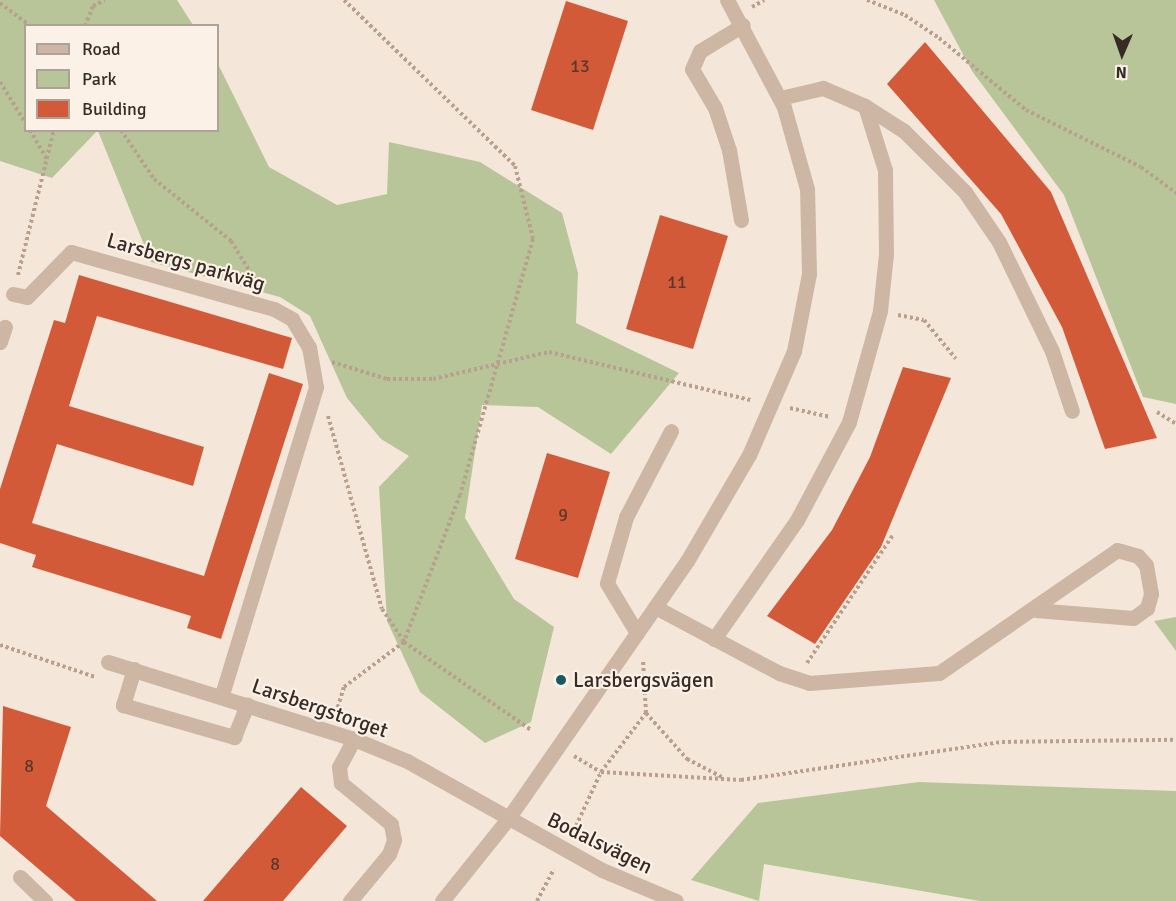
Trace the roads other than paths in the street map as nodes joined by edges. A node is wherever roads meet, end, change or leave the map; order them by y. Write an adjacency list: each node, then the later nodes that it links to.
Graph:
1 (727, 0): 2 (street)
2 (742, 25): 3 (street); 5 (street)
3 (780, 98): 4 (street); 9 (street)
4 (865, 105): 7 (street); 12 (street)
5 (741, 220)
6 (13, 294): 15 (street, Larsbergs parkväg)
7 (1072, 411)
8 (671, 430): 11 (street)
9 (655, 607): 11 (street); 12 (street)
10 (1035, 610): 10 (street); 12 (street)
11 (637, 633): 18 (street)
12 (714, 639)
13 (108, 662): 14 (street, Larsbergstorget)
14 (134, 669): 15 (street, Larsbergstorget); 16 (street)
15 (221, 697): 16 (street, Larsbergstorget)
16 (247, 705): 17 (street, Larsbergstorget)
17 (354, 739): 18 (street, Larsbergstorget); 21 (street)
18 (507, 820): 22 (street); 23 (street, Bodalsvägen)
19 (20, 877): 20 (street)
20 (45, 901)
21 (350, 901)
22 (442, 901)
23 (676, 901)

